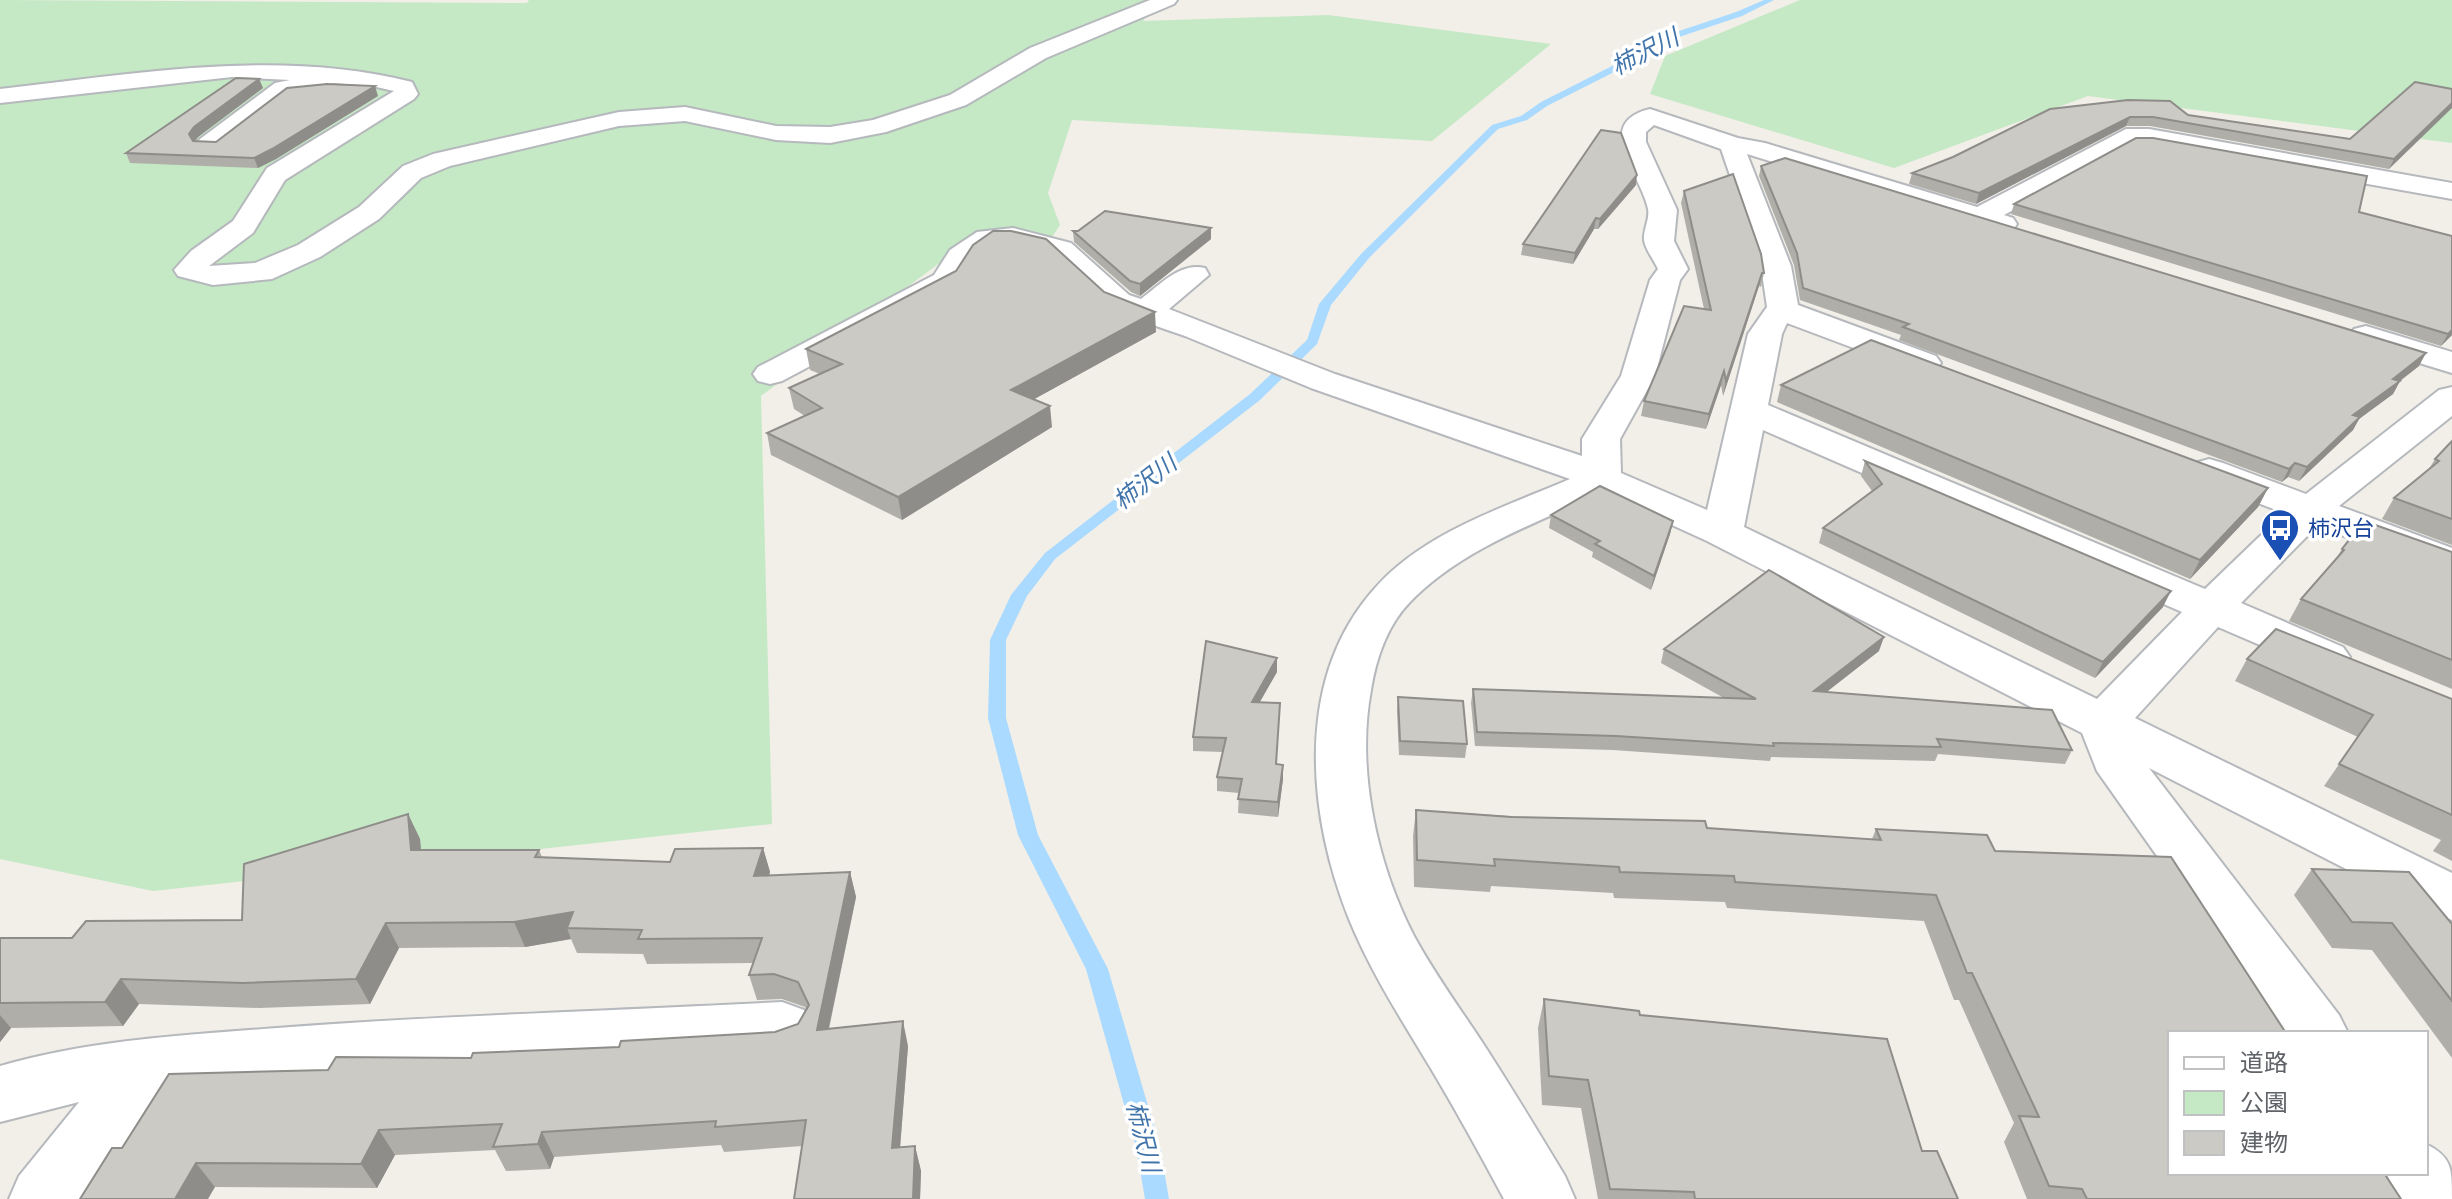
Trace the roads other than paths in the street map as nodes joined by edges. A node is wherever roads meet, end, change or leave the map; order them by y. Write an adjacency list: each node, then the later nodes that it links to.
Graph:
1 (1167, 0): 2 (street)
2 (404, 87): 3 (street); 4 (street)
3 (0, 96)
4 (209, 144)
5 (1734, 145): 7 (street); 11 (street); 19 (street)
6 (2452, 191): 7 (street)
7 (1979, 217): 8 (street)
8 (2025, 231)
9 (1194, 275): 10 (street)
10 (1145, 311): 14 (street); 19 (street)
11 (1784, 311): 15 (street); 17 (street)
12 (2345, 330): 13 (street)
13 (2452, 363)
14 (770, 374)
15 (1960, 377)
16 (2452, 398): 20 (street)
17 (1748, 410): 21 (street); 23 (street)
18 (2179, 459): 20 (street)
19 (1602, 479): 21 (street); 33 (street)
20 (2311, 509): 22 (street); 23 (street)
21 (1722, 532): 25 (street)
22 (2452, 563)
23 (2212, 607): 24 (street); 25 (street)
24 (2367, 674)
25 (2103, 722): 26 (street); 28 (street)
26 (2452, 898)
27 (782, 1028): 29 (street)
28 (2316, 1031)
29 (146, 1066): 30 (street); 32 (street)
30 (0, 1094)
31 (2421, 1175): 34 (street)
32 (43, 1199)
33 (1541, 1199)
34 (2439, 1199)

